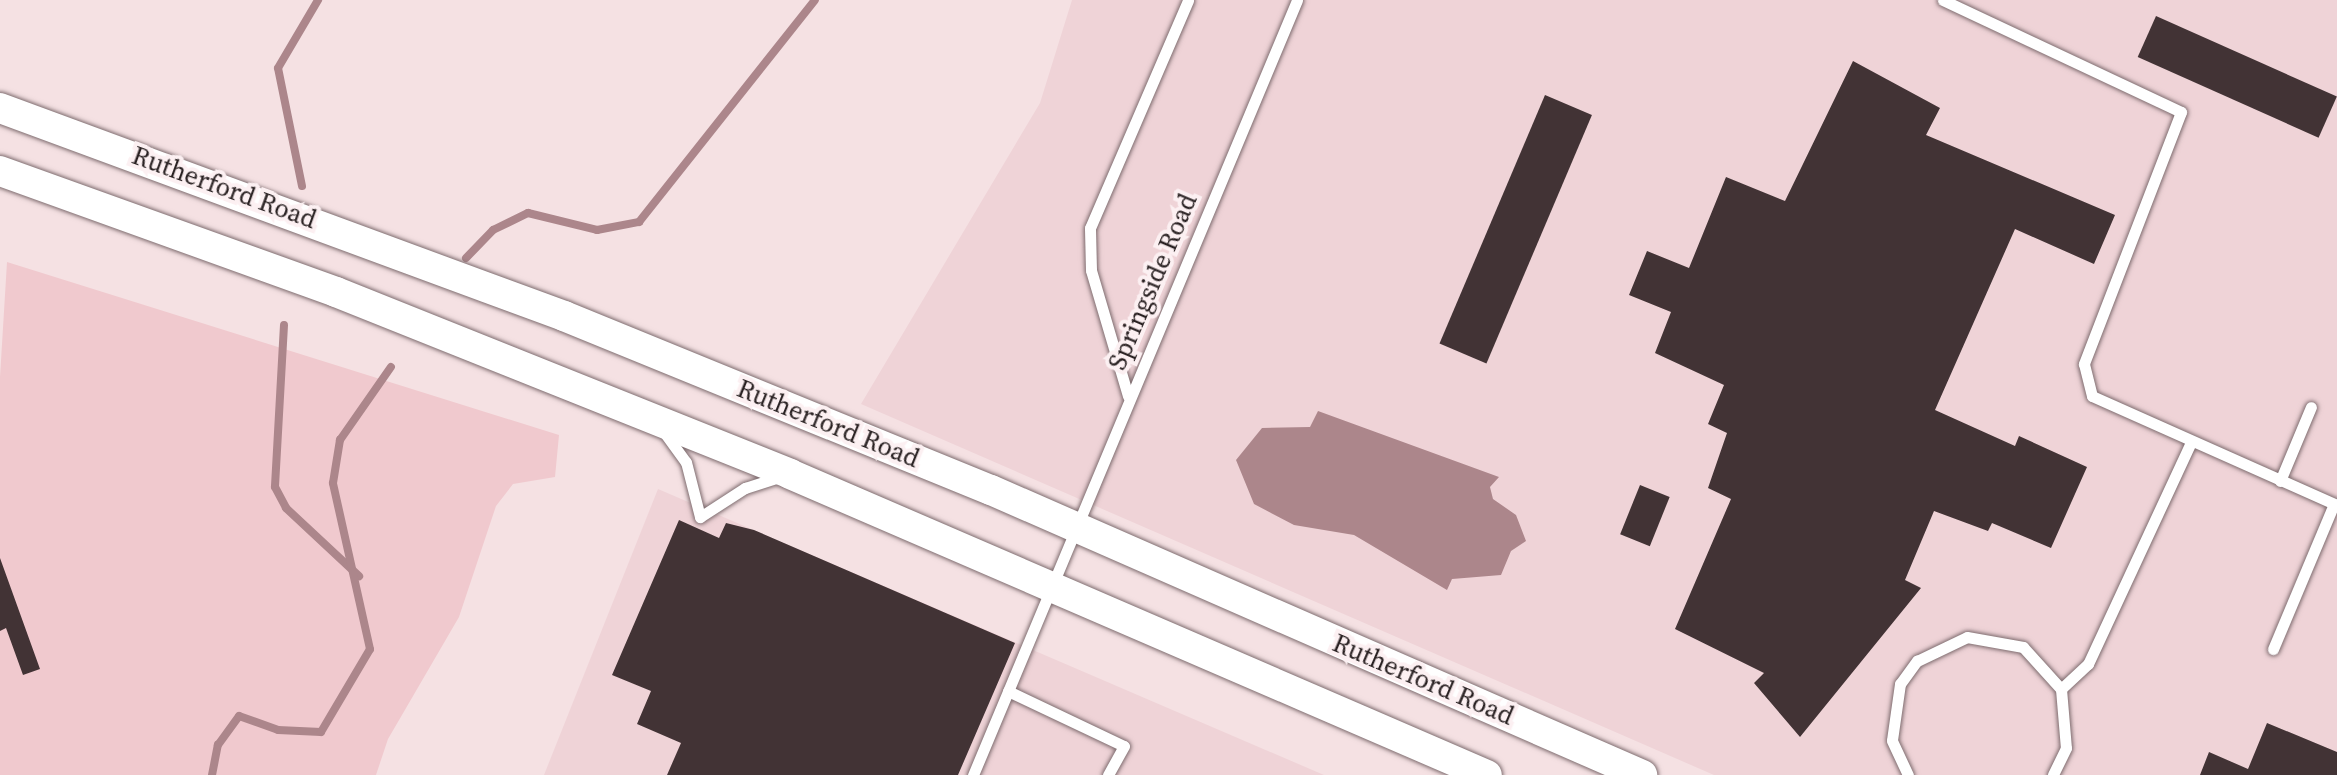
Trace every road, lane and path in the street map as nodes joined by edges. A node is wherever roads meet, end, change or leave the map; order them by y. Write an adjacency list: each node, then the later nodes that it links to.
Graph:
1 (1188, 0): 6 (lane)
2 (1297, 0): 6 (lane, Springside Road)
3 (1943, 0): 9 (lane)
4 (0, 108): 13 (main road, Rutherford Road)
5 (0, 171): 8 (main road)
6 (1128, 396): 13 (lane, Springside Road)
7 (2311, 407): 11 (lane)
8 (656, 422): 10 (main road); 10 (lane)
9 (2190, 444): 11 (lane); 16 (lane)
10 (790, 474): 14 (main road)
11 (2280, 481): 12 (lane)
12 (2335, 504): 15 (lane)
13 (1073, 527): 14 (lane, Springside Road); 21 (main road, Rutherford Road)
14 (1050, 582): 17 (lane, Springside Road); 20 (main road)
15 (2273, 649)
16 (2061, 689): 22 (lane); 23 (lane)
17 (1008, 691): 18 (lane, Springside Road); 19 (lane)
18 (973, 775)
19 (1108, 775)
20 (1487, 775)
21 (1642, 775)
22 (1908, 775)
23 (2053, 775)

